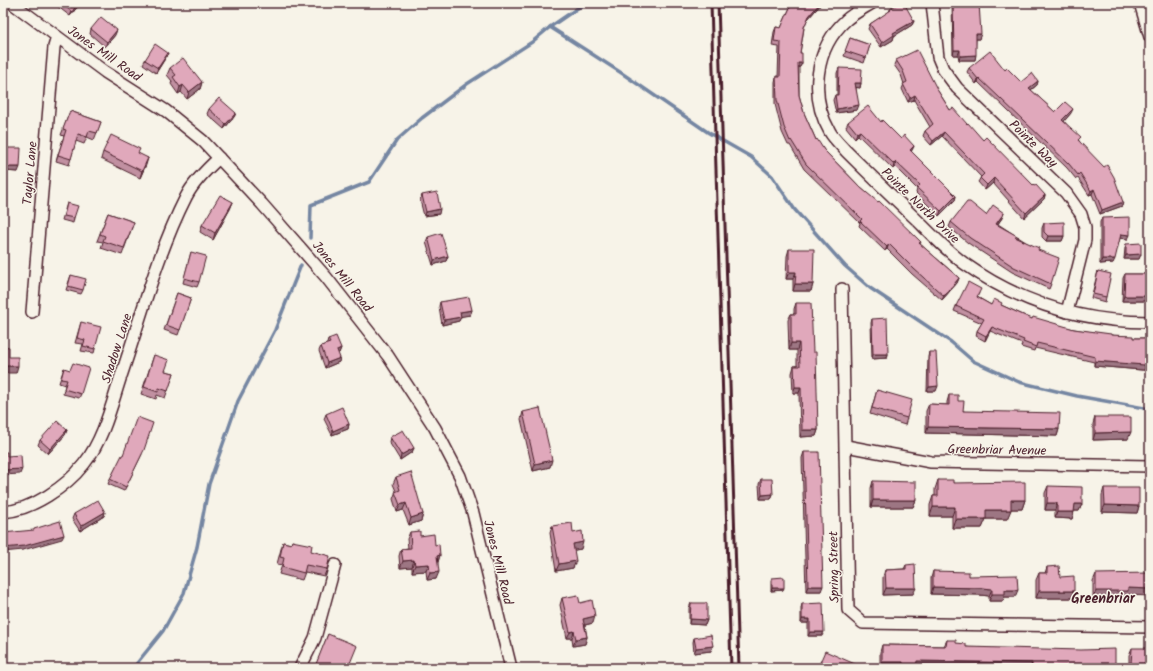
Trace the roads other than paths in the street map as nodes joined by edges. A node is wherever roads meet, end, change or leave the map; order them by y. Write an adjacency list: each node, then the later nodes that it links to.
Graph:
1 (12, 3): 5 (street, Jones Mill Road)
2 (872, 3): 10 (street, Pointe North Drive)
3 (932, 3): 10 (street, Pointe Way)
4 (1140, 3): 6 (street)
5 (57, 37): 7 (street, Jones Mill Road); 9 (street, Taylor Lane)
6 (1150, 37)
7 (219, 158): 14 (street, Shadow Lane); 18 (street, Jones Mill Road)
8 (842, 289): 12 (street, Spring Street)
9 (32, 312)
10 (1067, 312): 11 (street, Pointe North Drive)
11 (1150, 322)
12 (846, 446): 13 (street, Greenbriar Avenue); 16 (street, Spring Street)
13 (1150, 466)
14 (3, 512)
15 (335, 565): 17 (street)
16 (1150, 627)
17 (300, 668)
18 (511, 668)

